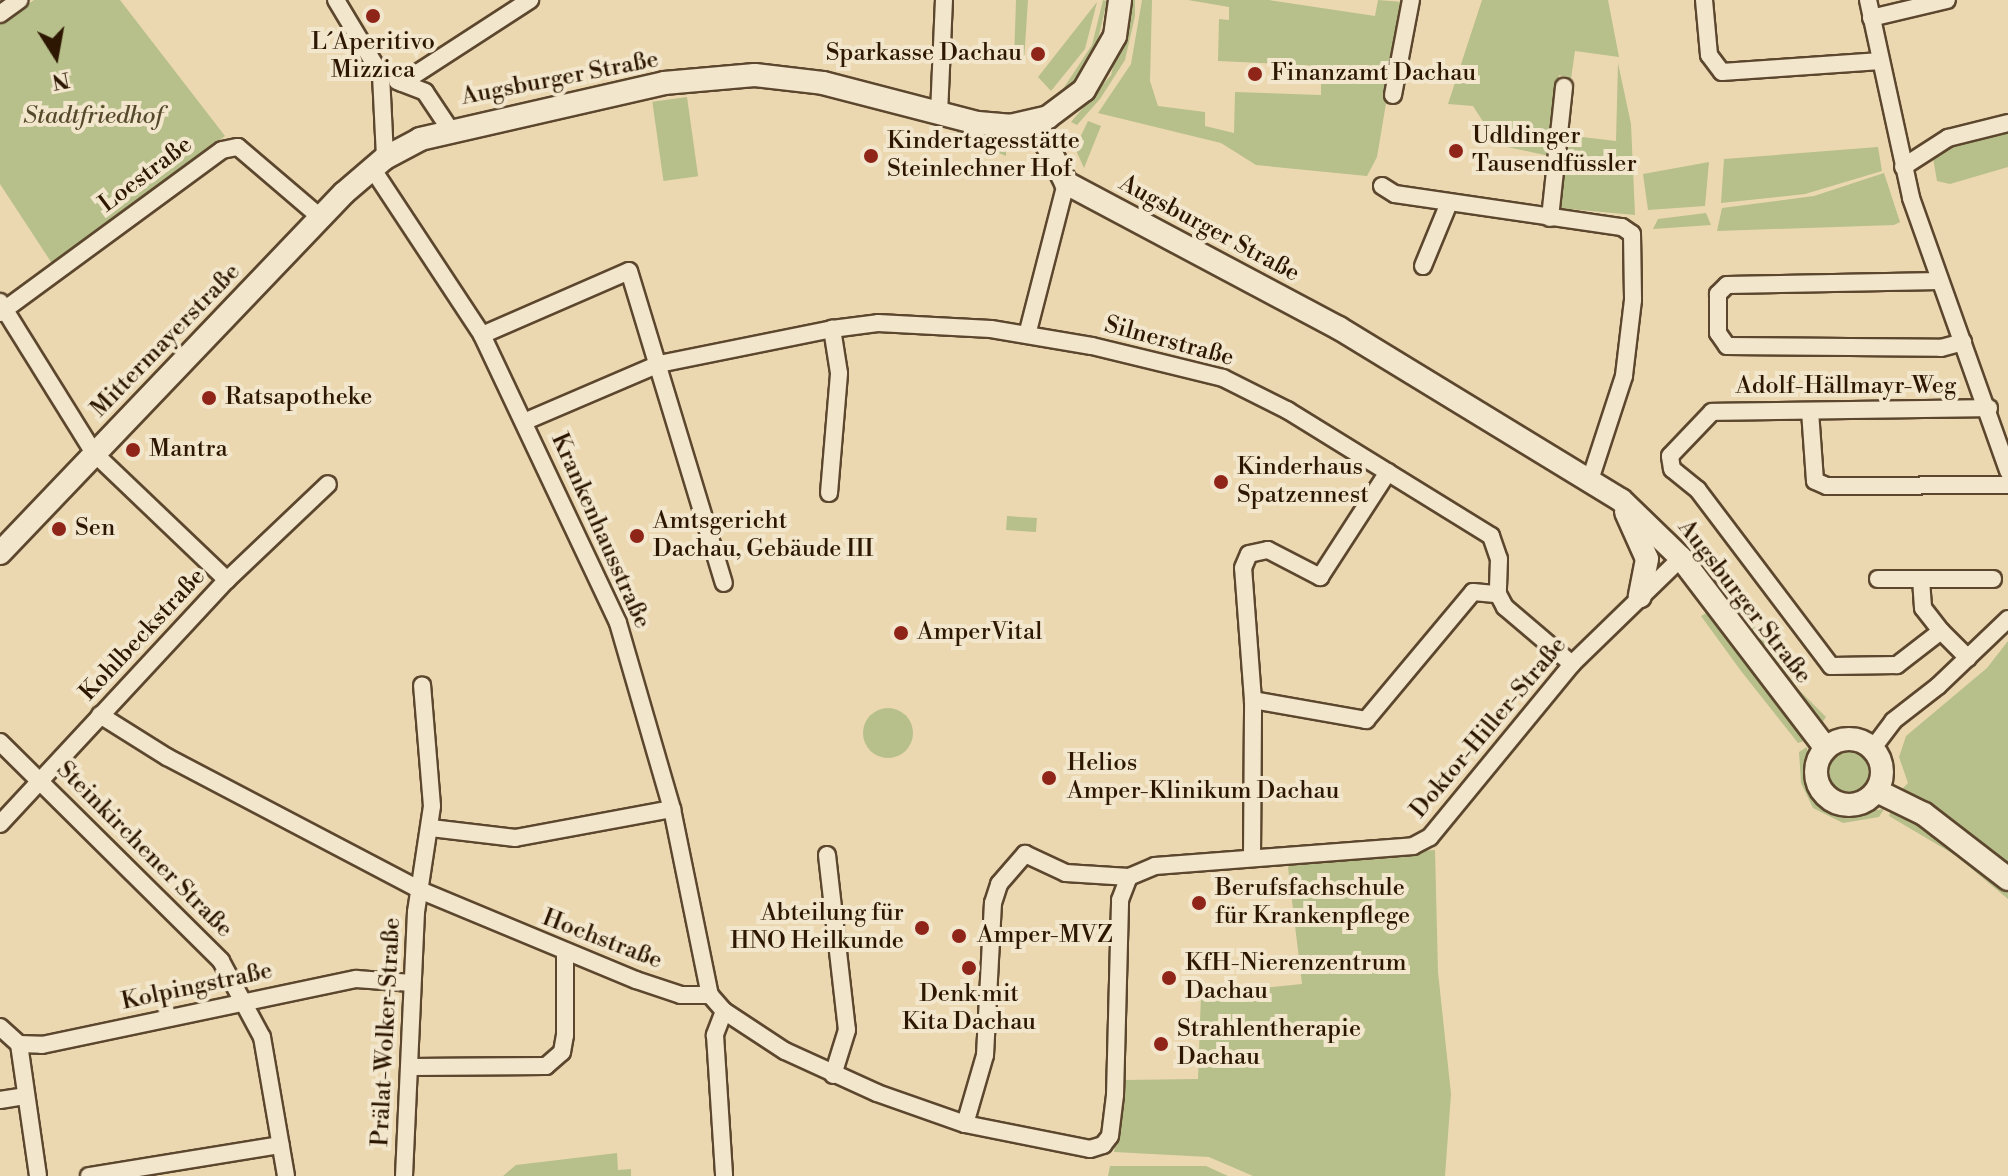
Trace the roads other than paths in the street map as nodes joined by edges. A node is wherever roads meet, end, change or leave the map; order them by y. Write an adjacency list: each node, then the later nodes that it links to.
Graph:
1 (19, 0): 10 (street)
2 (336, 0): 13 (street)
3 (530, 0): 14 (street)
4 (944, 0): 17 (street)
5 (1120, 0): 18 (main road)
6 (1411, 0): 16 (street)
7 (1704, 0): 12 (street)
8 (1868, 0): 11 (street)
9 (1947, 0): 11 (street)
10 (0, 14)
11 (1871, 18): 12 (street)
12 (1881, 61): 22 (street)
13 (381, 75): 14 (street, Augsburger Straße); 21 (street)
14 (402, 83): 20 (street, Augsburger Straße)
15 (1564, 87): 27 (street)
16 (1393, 95)
17 (939, 114): 18 (main road, Augsburger Straße); 20 (main road, Augsburger Straße)
18 (1035, 121): 23 (main road)
19 (2008, 123): 22 (street)
20 (449, 128): 21 (main road, Augsburger Straße)
21 (379, 163): 26 (main road, Mittermayerstraße); 32 (street, Krankenhausstraße)
22 (1903, 167): 29 (street)
23 (1066, 183): 33 (street); 42 (main road, Augsburger Straße)
24 (1382, 186): 25 (street)
25 (1449, 203): 27 (street); 28 (street)
26 (320, 217): 30 (street, Loestraße); 39 (main road, Mittermayerstraße)
27 (1550, 218): 42 (street)
28 (1423, 266)
29 (1940, 281): 34 (street); 34 (street)
30 (2, 308): 39 (street)
31 (832, 329): 33 (street, Silnerstraße); 35 (street, Silnerstraße); 45 (street)
32 (482, 335): 35 (street); 38 (street, Krankenhausstraße)
33 (1027, 335): 41 (street, Silnerstraße)
34 (1963, 342): 36 (street)
35 (659, 364): 38 (street, Silnerstraße); 53 (street)
36 (1989, 408): 37 (street, Adolf-Hällmayr-Weg); 40 (street)
37 (1810, 411): 44 (street); 57 (street, Adolf-Hällmayr-Weg)
38 (526, 421): 68 (street, Krankenhausstraße)
39 (94, 453): 47 (main road, Mittermayerstraße); 52 (street)
40 (2008, 471)
41 (1388, 472): 54 (street, Silnerstraße); 61 (street)
42 (1591, 477): 46 (main road, Augsburger Straße)
43 (328, 484): 52 (street, Kohlbeckstraße)
44 (2008, 485)
45 (829, 493)
46 (1621, 500): 48 (main road, Augsburger Straße); 55 (main road)
47 (0, 553)
48 (1681, 558): 55 (street, Doktor-Hiller-Straße); 64 (main road, Augsburger Straße)
49 (1878, 579): 50 (street)
50 (1921, 579): 51 (street); 57 (street)
51 (1993, 579)
52 (227, 580): 62 (street, Kohlbeckstraße)
53 (724, 583)
54 (1498, 594): 59 (street); 61 (street)
55 (1640, 596): 59 (street, Doktor-Hiller-Straße)
56 (2008, 619): 58 (street)
57 (1941, 631): 58 (street)
58 (1968, 658): 65 (street)
59 (1572, 664): 72 (street, Doktor-Hiller-Straße)
60 (422, 685): 70 (street, Prälat-Wolker-Straße)
61 (1253, 700): 72 (street)
62 (100, 715): 66 (street, Kohlbeckstraße); 75 (street, Hochstraße)
63 (0, 742): 66 (street, Steinkirchener Straße)
64 (1826, 748): 65 (main road); 67 (main road)
65 (1873, 748): 67 (main road)
66 (40, 781): 69 (street, Kohlbeckstraße); 79 (street, Steinkirchener Straße)
67 (1877, 791): 74 (main road)
68 (672, 809): 70 (street); 78 (street, Krankenhausstraße)
69 (0, 824)
70 (431, 828): 75 (street, Prälat-Wolker-Straße)
71 (827, 855): 84 (street)
72 (1252, 856): 73 (street, Doktor-Hiller-Straße)
73 (1129, 877): 87 (street); 87 (street)
74 (2008, 879)
75 (422, 891): 76 (street, Hochstraße); 77 (street, Prälat-Wolker-Straße)
76 (565, 954): 78 (street, Hochstraße); 83 (street)
77 (412, 983): 79 (street, Kolpingstraße); 83 (street, Prälat-Wolker-Straße)
78 (710, 995): 80 (street)
79 (244, 1001): 82 (street, Kolpingstraße); 88 (street)
80 (724, 1011): 84 (street); 93 (street)
81 (0, 1027): 82 (street)
82 (19, 1044): 85 (street)
83 (411, 1067): 92 (street, Prälat-Wolker-Straße)
84 (833, 1075): 87 (street)
85 (25, 1096): 86 (street); 89 (street)
86 (0, 1100)
87 (965, 1124)
88 (281, 1145): 90 (street); 91 (street)
89 (38, 1176)
90 (89, 1176)
91 (286, 1176)
92 (404, 1176)
93 (724, 1176)

